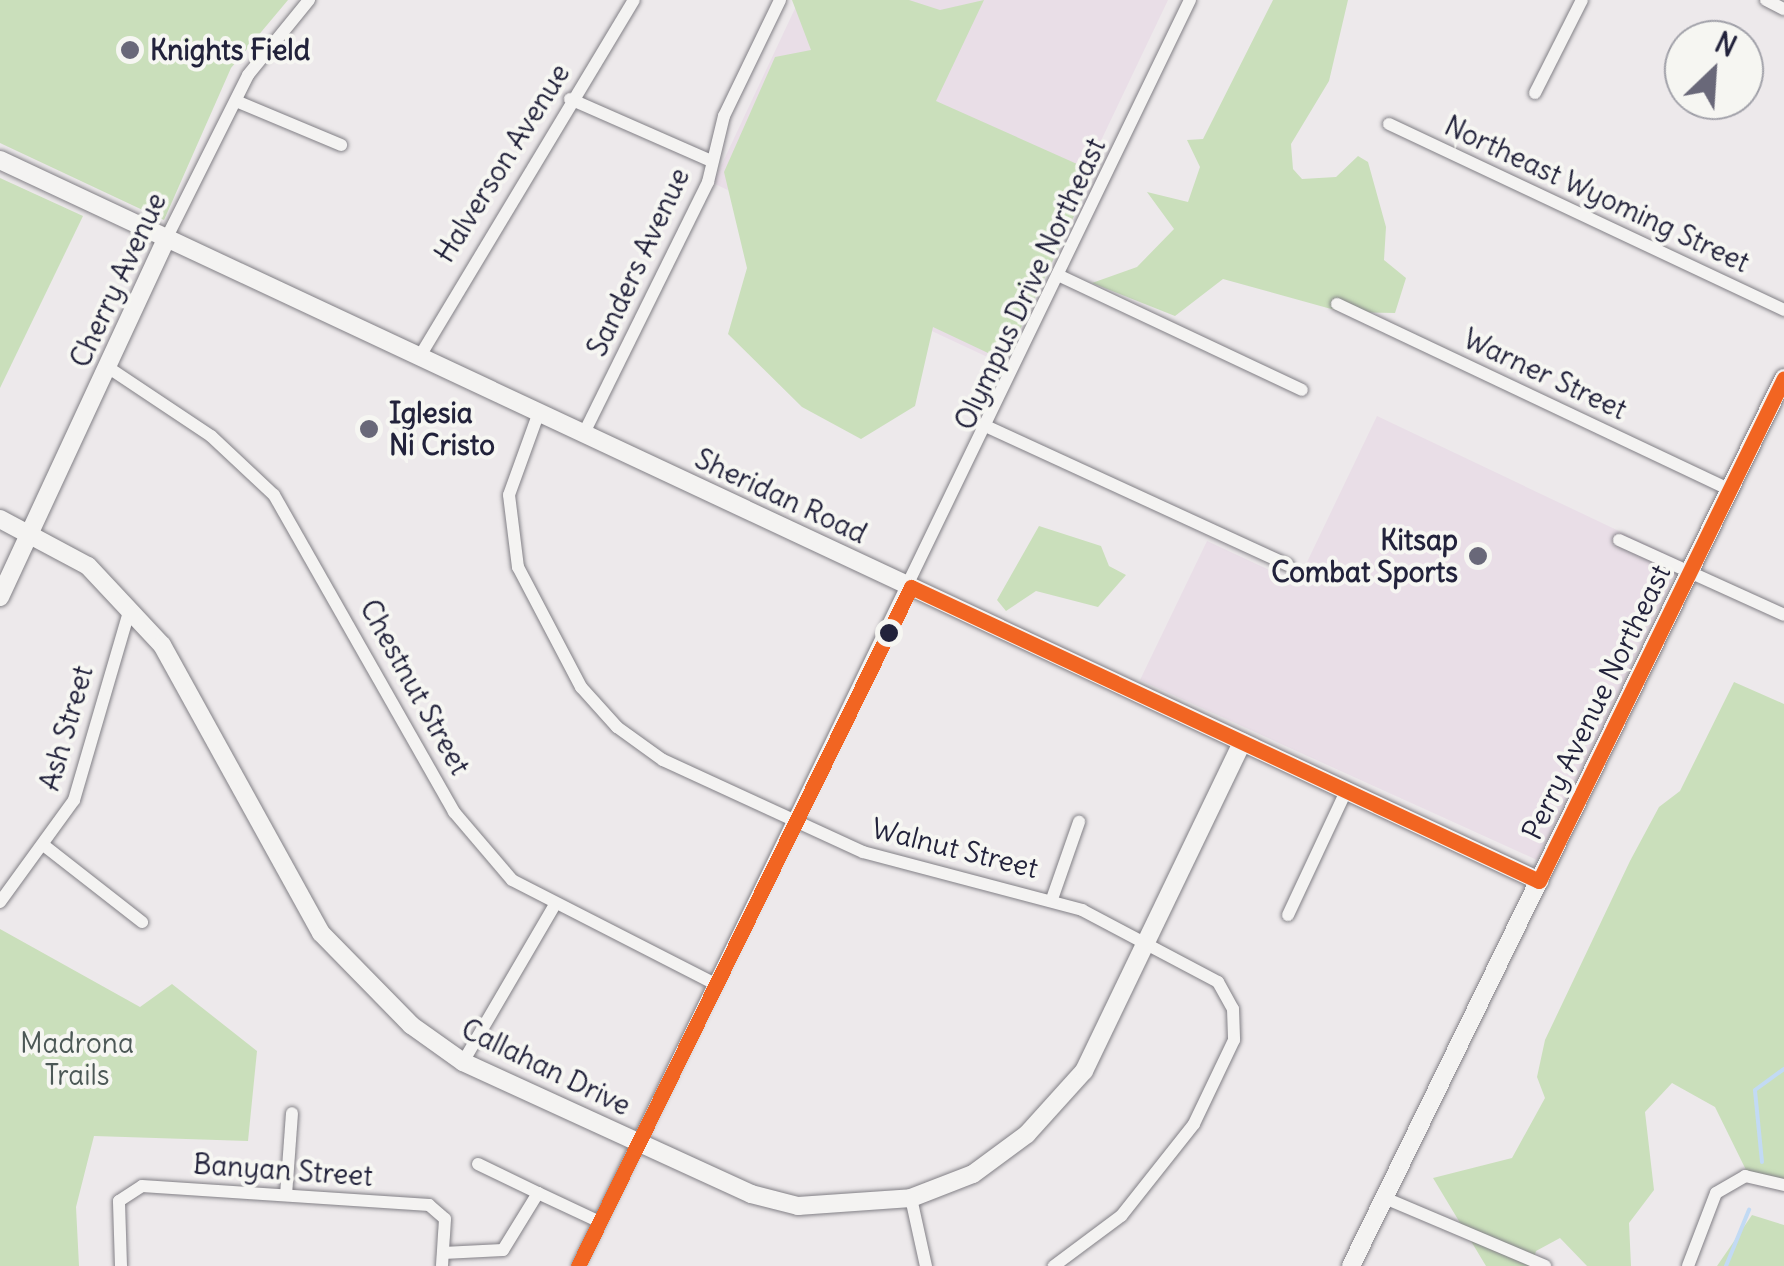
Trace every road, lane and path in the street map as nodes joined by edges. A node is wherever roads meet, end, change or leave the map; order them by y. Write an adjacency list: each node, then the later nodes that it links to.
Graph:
1 (309, 0): 10 (street, Cherry Avenue)
2 (634, 0): 9 (street, Halverson Avenue)
3 (780, 0): 14 (street, Sanders Avenue)
4 (1190, 0): 16 (street, Olympus Drive Northeast)
5 (1582, 0): 8 (street)
6 (1766, 0): 7 (street)
7 (1784, 9)
8 (1535, 93)
9 (570, 99): 14 (street); 19 (street, Halverson Avenue)
10 (236, 101): 12 (street); 15 (street, Cherry Avenue)
11 (1390, 124): 18 (street, Northeast Wyoming Street)
12 (341, 145)
13 (0, 160): 15 (main road, Sheridan Road)
14 (709, 160): 25 (street, Sanders Avenue)
15 (167, 237): 19 (main road, Sheridan Road); 20 (main road, Cherry Avenue)
16 (1062, 277): 22 (street); 24 (street, Olympus Drive Northeast)
17 (1338, 304): 26 (street, Warner Street)
18 (1784, 310)
19 (420, 356): 23 (main road, Sheridan Road)
20 (108, 368): 28 (main road, Cherry Avenue); 44 (street, Chestnut Street)
21 (1784, 378): 26 (main road, Perry Avenue Northeast)
22 (1302, 390)
23 (539, 412): 25 (main road, Sheridan Road); 38 (street, Walnut Street)
24 (990, 428): 30 (street); 32 (street, Olympus Drive Northeast)
25 (584, 433): 32 (main road, Sheridan Road)
26 (1730, 490): 31 (main road, Perry Avenue Northeast)
27 (0, 518): 28 (main road, Callahan Drive)
28 (30, 531): 33 (main road, Cherry Avenue); 34 (main road, Callahan Drive)
29 (1619, 540): 31 (street)
30 (1288, 566)
31 (1690, 573): 35 (street); 41 (main road, Perry Avenue Northeast)
32 (911, 587): 36 (main road, Sheridan Road); 38 (street, Olympus Drive Northeast)
33 (0, 596)
34 (130, 609): 40 (street, Ash Street); 49 (main road, Callahan Drive)
35 (1784, 615)
36 (1242, 742): 37 (main road, Sheridan Road); 47 (main road, Callahan Drive)
37 (1346, 791): 41 (main road, Sheridan Road); 45 (street)
38 (794, 822): 42 (street, Walnut Street); 48 (street, Olympus Drive Northeast)
39 (1079, 822): 42 (street)
40 (46, 847): 43 (street, Ash Street); 46 (street)
41 (1540, 881): 57 (main road, Perry Avenue Northeast)
42 (1052, 899): 47 (street, Walnut Street)
43 (0, 902)
44 (553, 908): 48 (street, Chestnut Street); 49 (street)
45 (1288, 914)
46 (142, 922)
47 (1150, 941): 56 (main road, Callahan Drive); 63 (street, Walnut Street)
48 (715, 984): 51 (street, Olympus Drive Northeast)
49 (463, 1062): 51 (main road, Callahan Drive)
50 (292, 1113): 55 (street)
51 (636, 1142): 56 (main road, Callahan Drive); 58 (street, Olympus Drive Northeast)
52 (478, 1164): 54 (street)
53 (1784, 1184): 66 (street)
54 (538, 1193): 58 (street); 59 (street)
55 (286, 1195): 59 (street, Banyan Street); 60 (street, Banyan Street)
56 (911, 1198): 62 (street)
57 (1385, 1198): 64 (main road, Perry Avenue Northeast); 65 (street)
58 (600, 1222): 61 (street, Olympus Drive Northeast)
59 (443, 1260)
60 (121, 1266)
61 (578, 1266)
62 (926, 1266)
63 (1054, 1266)
64 (1352, 1266)
65 (1545, 1266)
66 (1688, 1266)

